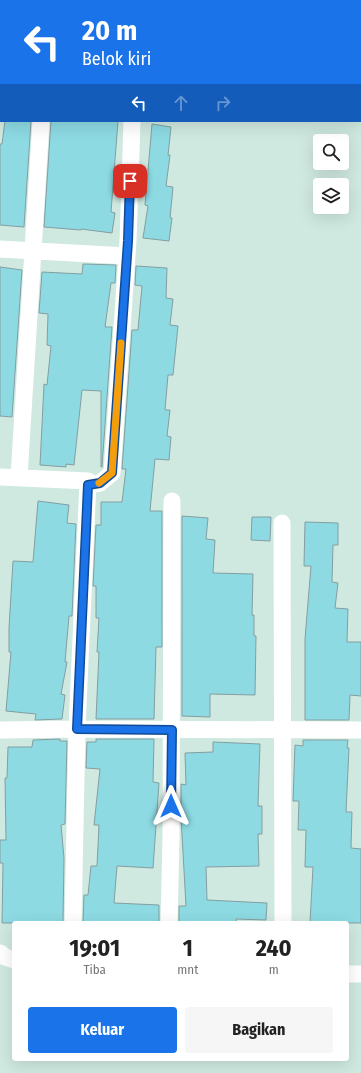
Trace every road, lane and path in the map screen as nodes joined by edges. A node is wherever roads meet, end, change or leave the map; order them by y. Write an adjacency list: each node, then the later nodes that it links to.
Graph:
1 (41, 122): 4 (street)
2 (132, 122): 5 (street)
3 (0, 249): 4 (street)
4 (34, 251): 5 (street); 7 (street)
5 (127, 256): 8 (street)
6 (0, 477): 7 (street)
7 (19, 477): 8 (street)
8 (88, 485): 11 (street)
9 (172, 500): 14 (street)
10 (282, 523): 12 (street)
11 (77, 729): 13 (street); 14 (street); 16 (street)
12 (281, 729): 14 (street); 15 (street); 18 (street)
13 (0, 730)
14 (172, 730): 17 (street)
15 (361, 730)
16 (73, 921)
17 (169, 921)
18 (283, 921)
19 (0, 953): 20 (street)
20 (12, 959)
21 (349, 974): 22 (street)
22 (361, 974)

